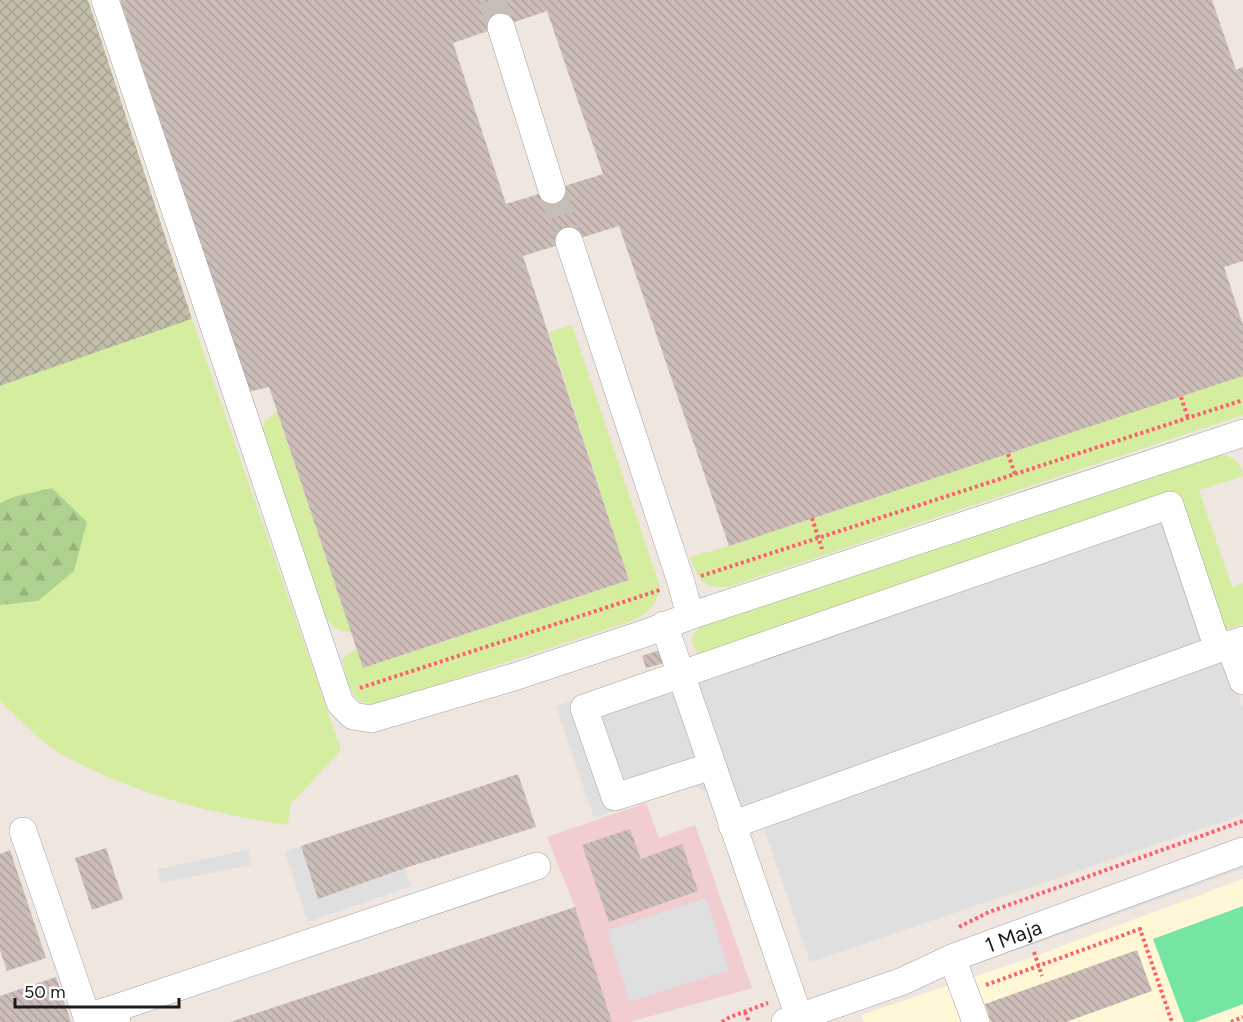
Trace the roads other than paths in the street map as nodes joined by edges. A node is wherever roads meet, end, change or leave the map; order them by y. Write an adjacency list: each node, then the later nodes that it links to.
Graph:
1 (105, 0): 7 (street)
2 (501, 27): 3 (street)
3 (552, 190)
4 (569, 241): 6 (street)
5 (1243, 434): 6 (street)
6 (690, 616): 7 (street)
7 (663, 625): 9 (street)
8 (1230, 644): 9 (street); 10 (street); 12 (street)
9 (681, 675): 11 (street); 11 (street)
10 (1243, 681)
11 (712, 766): 12 (street)
12 (732, 825): 18 (street)
13 (23, 831): 17 (street)
14 (1243, 851): 16 (street, 1 Maja)
15 (537, 866): 17 (street)
16 (952, 958): 18 (street, 1 Maja); 19 (street)
17 (115, 1015)
18 (792, 1019)
19 (976, 1022)

